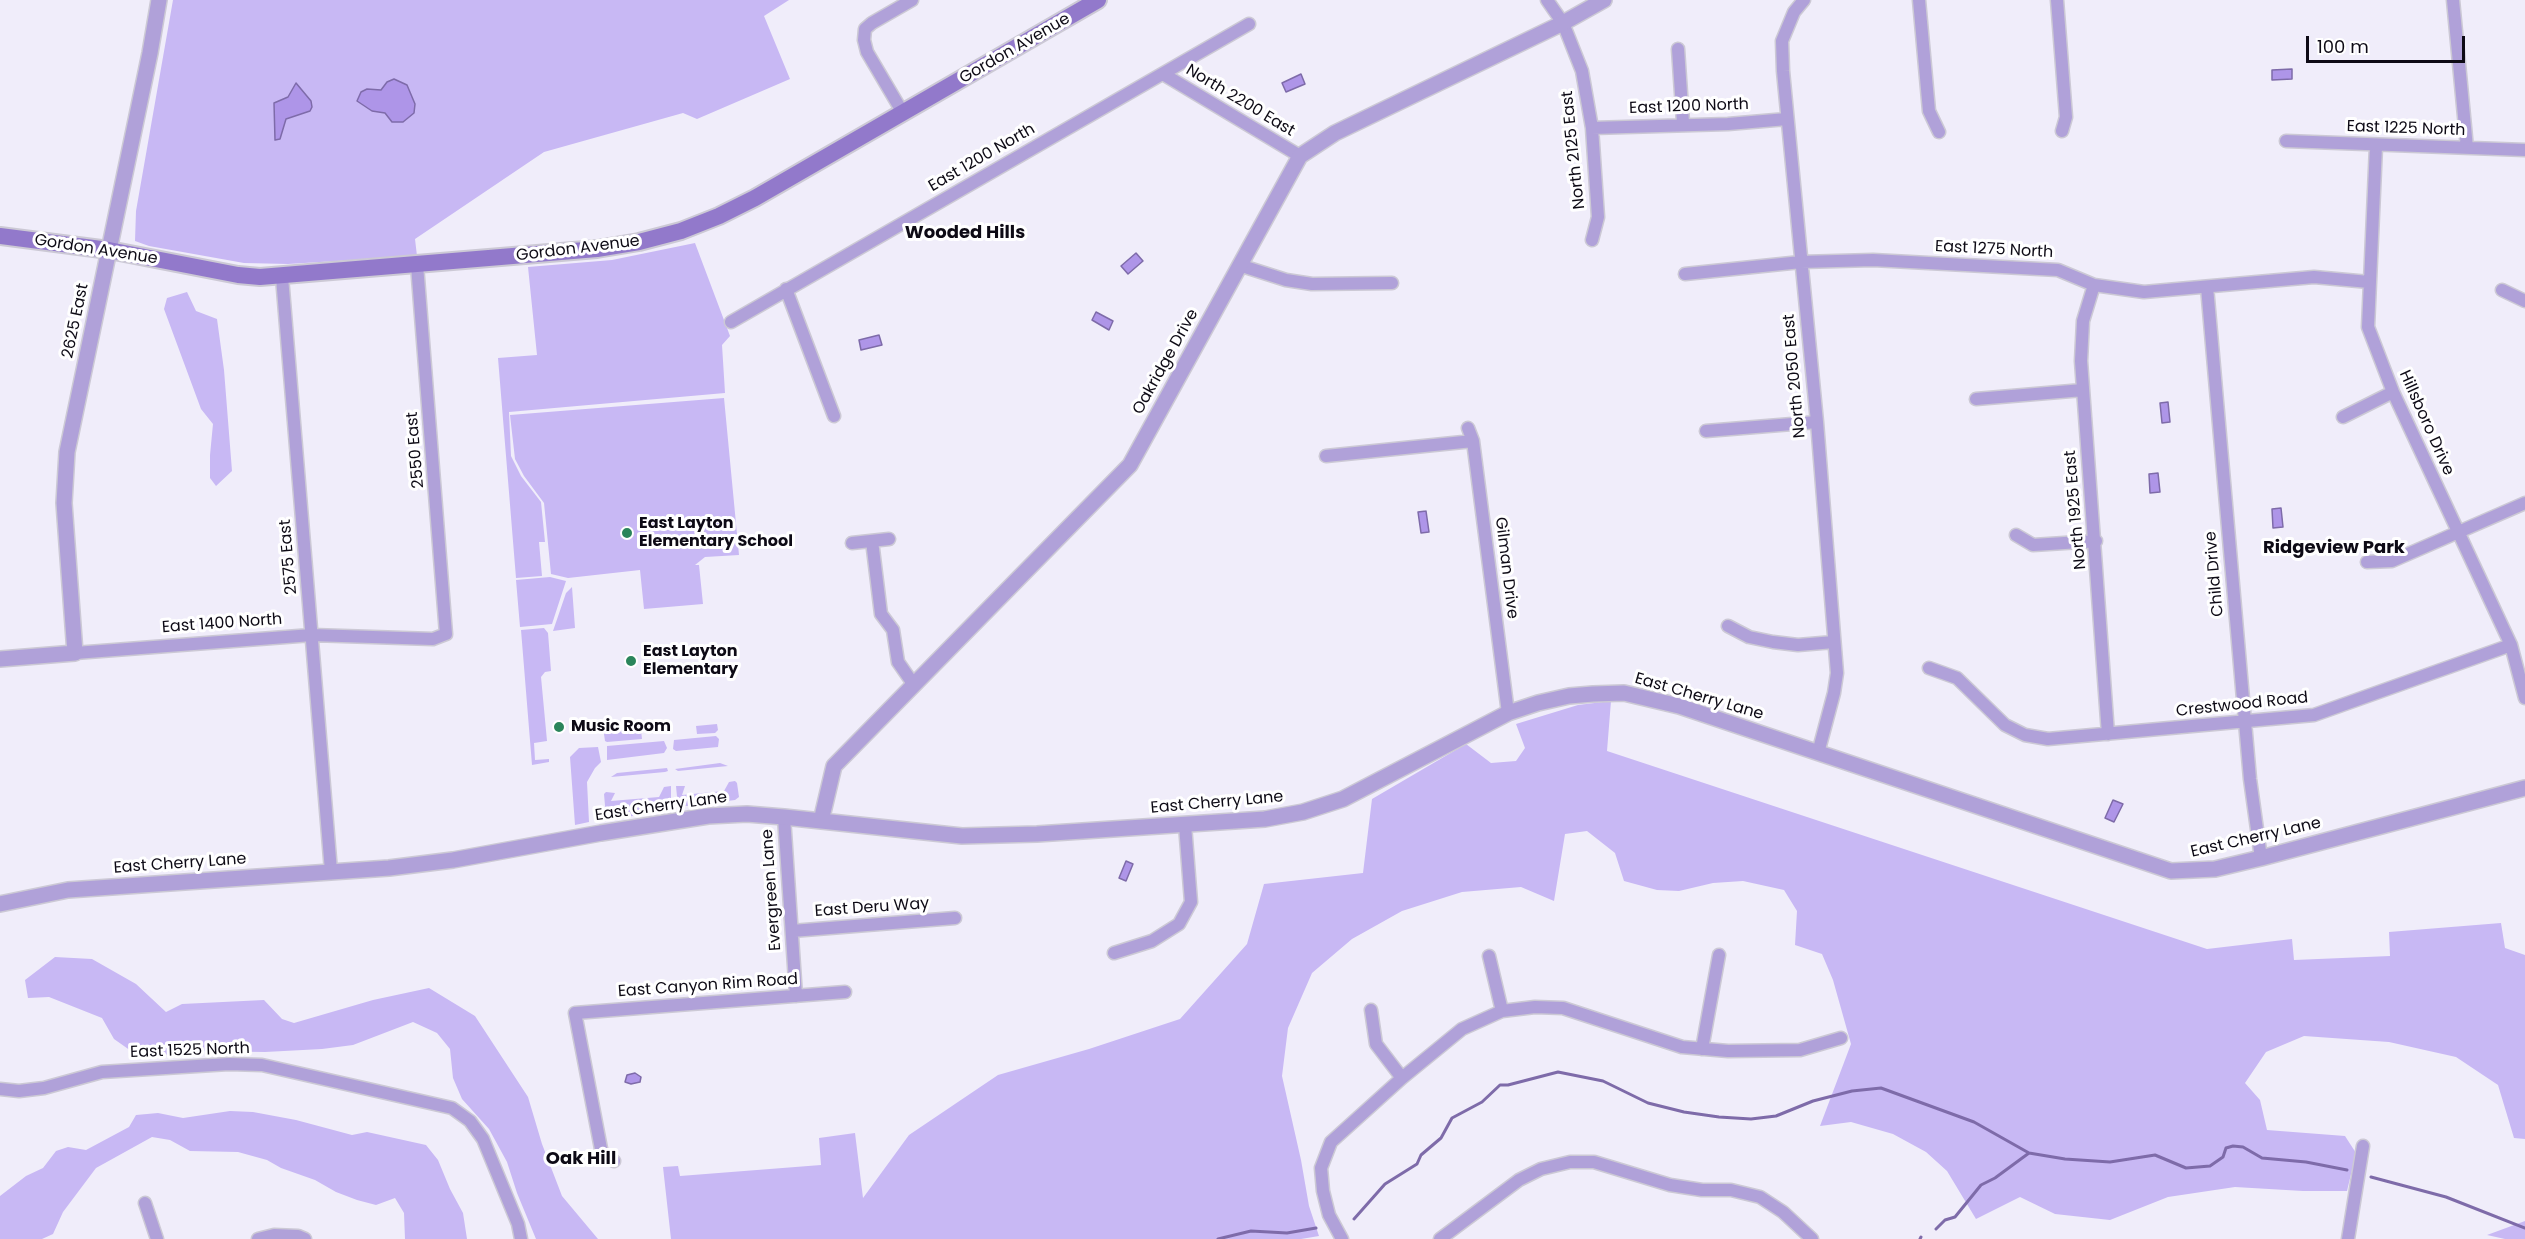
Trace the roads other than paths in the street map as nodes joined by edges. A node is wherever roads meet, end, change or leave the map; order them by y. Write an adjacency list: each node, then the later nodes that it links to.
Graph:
1 (159, 0): 27 (street, 2625 East)
2 (912, 0): 14 (street)
3 (1098, 0): 14 (main road, Gordon Avenue)
4 (1547, 0): 10 (street, North 2125 East)
5 (1604, 0): 10 (street, Oakridge Drive)
6 (1804, 0): 15 (street, North 2050 East)
7 (1919, 0): 19 (street)
8 (2057, 0): 18 (street)
9 (2453, 0): 22 (street)
10 (1563, 23): 17 (street, North 2125 East); 24 (street, Oakridge Drive)
11 (1249, 24): 13 (street, East 1200 North)
12 (1678, 50): 16 (street)
13 (1163, 74): 24 (street, North 2200 East); 37 (street, East 1200 North)
14 (903, 113): 29 (main road, Gordon Avenue)
15 (1787, 119): 16 (street, East 1200 North); 28 (street, North 2050 East)
16 (1683, 123): 17 (street, East 1200 North)
17 (1592, 128): 26 (street, North 2125 East)
18 (2062, 131)
19 (1939, 132)
20 (2286, 141): 21 (street, East 1225 North)
21 (2376, 146): 22 (street, East 1225 North); 33 (street, Hillsboro Drive)
22 (2466, 148): 23 (street, East 1225 North)
23 (2525, 150)
24 (1300, 156): 30 (street, Oakridge Drive)
25 (0, 236): 27 (main road, Gordon Avenue)
26 (1592, 240)
27 (110, 250): 32 (main road, Gordon Avenue); 64 (street, 2625 East)
28 (1801, 262): 31 (street, East 1275 North); 35 (street, East 1275 North); 46 (street, North 2050 East)
29 (417, 265): 32 (main road, Gordon Avenue); 60 (street, 2550 East)
30 (1239, 265): 34 (street); 67 (street, Oakridge Drive)
31 (1685, 274)
32 (282, 277): 61 (street, 2575 East)
33 (2369, 282): 36 (street, East 1275 North); 42 (street, Hillsboro Drive)
34 (1392, 283)
35 (2094, 285): 36 (street, East 1275 North); 41 (street, North 1925 East)
36 (2207, 287): 70 (street, Child Drive)
37 (786, 289): 40 (street, East 1200 North); 44 (street)
38 (2502, 290): 39 (street)
39 (2525, 301)
40 (731, 322)
41 (2083, 390): 43 (street); 56 (street, North 1925 East)
42 (2393, 392): 45 (street); 52 (street, Hillsboro Drive)
43 (1977, 399)
44 (834, 416)
45 (2343, 417)
46 (1817, 422): 48 (street); 62 (street, North 2050 East)
47 (1468, 428): 49 (street, Gilman Drive)
48 (1706, 431)
49 (1473, 441): 50 (street); 69 (street, Gilman Drive)
50 (1326, 456)
51 (2525, 503): 52 (street)
52 (2458, 532): 58 (street); 63 (street, Hillsboro Drive)
53 (2016, 535): 56 (street)
54 (889, 539): 55 (street)
55 (872, 541): 57 (street); 67 (street)
56 (2096, 541): 71 (street, North 1925 East)
57 (852, 543)
58 (2367, 562)
59 (1728, 626): 62 (street)
60 (446, 634): 61 (street, East 1400 North)
61 (312, 635): 64 (street, East 1400 North); 78 (street, 2575 East)
62 (1834, 642): 72 (street, North 2050 East)
63 (2511, 645): 68 (street, Hillsboro Drive); 70 (street, Crestwood Road)
64 (75, 652): 65 (street, East 1400 North)
65 (0, 659)
66 (1929, 668): 71 (street, Crestwood Road)
67 (914, 685): 75 (street, Oakridge Drive)
68 (2525, 698)
69 (1508, 713): 72 (street, East Cherry Lane); 76 (street, East Cherry Lane)
70 (2245, 722): 71 (street, Crestwood Road); 77 (street, Child Drive)
71 (2108, 734)
72 (1818, 753): 77 (street, East Cherry Lane)
73 (2525, 788): 77 (street, East Cherry Lane)
74 (784, 817): 75 (street, East Cherry Lane); 78 (street, East Cherry Lane); 81 (street, Evergreen Lane)
75 (821, 821): 76 (street, East Cherry Lane)
76 (1185, 825): 82 (street)
77 (2260, 858)
78 (331, 871): 79 (street, East Cherry Lane)
79 (0, 904)
80 (955, 918): 81 (street, East Deru Way)
81 (792, 931): 86 (street, Evergreen Lane)
82 (1114, 953)
83 (1719, 955): 90 (street)
84 (1489, 956): 88 (street)
85 (845, 992): 86 (street, East Canyon Rim Road)
86 (796, 996): 94 (street, East Canyon Rim Road)
87 (1371, 1010): 91 (street)
88 (1502, 1011): 90 (street); 91 (street)
89 (1841, 1038): 90 (street)
90 (1702, 1048)
91 (1402, 1078): 101 (street)
92 (0, 1089): 100 (street, East 1525 North)
93 (2363, 1146): 103 (street)
94 (614, 1161)
95 (145, 1203): 98 (street)
96 (301, 1238): 99 (street)
97 (1810, 1238): 102 (street)
98 (156, 1239)
99 (258, 1239)
100 (521, 1239)
101 (1342, 1239)
102 (1440, 1239)
103 (2348, 1239)

